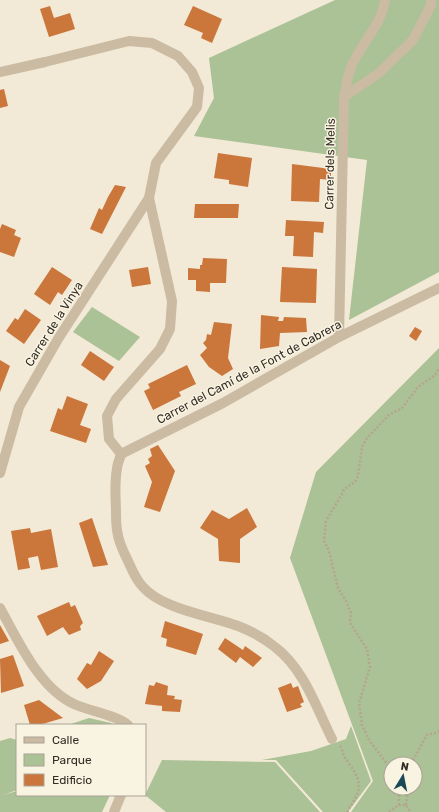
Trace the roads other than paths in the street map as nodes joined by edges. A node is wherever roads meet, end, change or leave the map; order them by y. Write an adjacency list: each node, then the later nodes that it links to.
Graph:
1 (385, 0): 4 (street, Carrer dels Melis)
2 (431, 0): 4 (street)
3 (0, 72): 5 (street)
4 (344, 97): 7 (street, Carrer dels Melis)
5 (149, 198): 8 (street); 9 (street, Carrer de la Vinya)
6 (439, 288): 7 (street, Carrer del Camí de la Font de Cabrera)
7 (339, 338): 8 (street, Carrer del Camí de la Font de Cabrera)
8 (121, 454): 12 (street)
9 (0, 473)
10 (0, 608): 11 (street)
11 (126, 724)
12 (332, 739)
13 (121, 796): 14 (street)
14 (114, 812)

